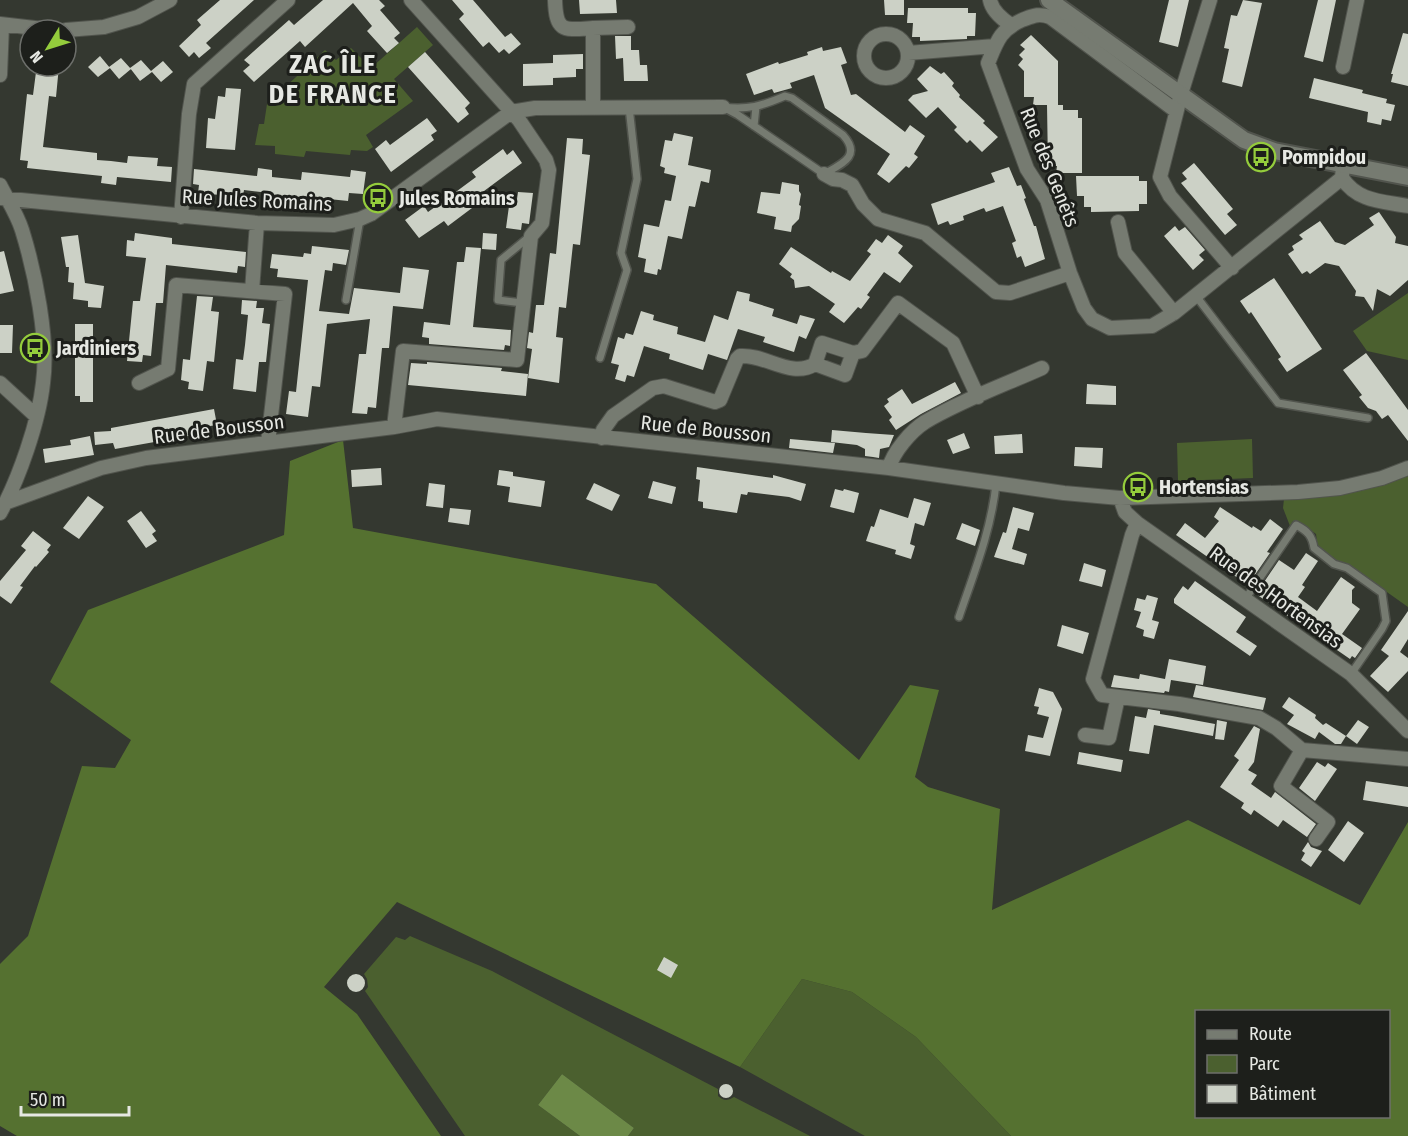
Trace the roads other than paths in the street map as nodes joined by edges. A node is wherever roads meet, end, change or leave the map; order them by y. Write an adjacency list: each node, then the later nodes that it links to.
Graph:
1 (170, 0): 14 (street)
2 (288, 0): 33 (street)
3 (411, 0): 25 (street)
4 (555, 0): 13 (street)
5 (990, 0): 10 (street)
6 (1049, 0): 19 (main road)
7 (1210, 0): 19 (street)
8 (1357, 0): 17 (street)
9 (1, 24): 11 (street); 18 (street)
10 (1011, 25): 15 (street); 24 (street)
11 (18, 26)
12 (628, 27): 13 (street)
13 (593, 28): 20 (street)
14 (78, 29)
15 (995, 46): 16 (street); 39 (street, Rue des Genêts)
16 (908, 53)
17 (1343, 67)
18 (0, 75)
19 (1181, 94): 24 (street); 27 (main road)
20 (593, 107): 21 (street, Rue Jules Romains); 25 (street, Rue Jules Romains)
21 (629, 107): 22 (street, Rue Jules Romains); 46 (lane)
22 (723, 107): 23 (lane); 26 (lane)
23 (756, 107): 26 (lane); 28 (lane)
24 (1176, 111): 38 (street)
25 (511, 112): 34 (street, Rue Jules Romains); 37 (street)
26 (753, 126): 28 (lane)
27 (1342, 171): 29 (main road); 32 (street); 38 (street, Rue des Genêts)
28 (824, 174): 39 (street)
29 (1408, 177)
30 (0, 185): 31 (street)
31 (3, 198): 33 (street, Rue Jules Romains); 52 (street)
32 (1408, 206)
33 (182, 217): 36 (street, Rue Jules Romains)
34 (360, 219): 36 (street, Rue Jules Romains); 42 (lane)
35 (1118, 222): 44 (street)
36 (256, 223): 40 (street)
37 (531, 236): 43 (street); 43 (lane)
38 (1232, 268): 41 (street, Rue des Genêts)
39 (1070, 273): 44 (street, Rue des Genêts)
40 (252, 291): 50 (street); 56 (street)
41 (1196, 296): 44 (street, Rue des Genêts); 53 (lane)
42 (346, 300)
43 (523, 303): 54 (street)
44 (1174, 313)
45 (853, 353): 47 (street); 47 (street); 51 (street)
46 (600, 358)
47 (815, 364): 55 (street)
48 (1042, 368): 51 (street)
49 (0, 383): 52 (street)
50 (139, 383)
51 (978, 397): 57 (street)
52 (36, 416): 61 (street)
53 (1368, 418)
54 (394, 427): 55 (street, Rue de Bousson); 56 (street, Rue de Bousson)
55 (602, 438): 57 (street, Rue de Bousson)
56 (268, 442): 61 (street, Rue de Bousson)
57 (888, 468): 59 (street, Rue de Bousson)
58 (1408, 468): 60 (street, Rue de Bousson)
59 (996, 484): 60 (street, Rue de Bousson); 64 (lane)
60 (1120, 498): 62 (street, Rue des Hortensias)
61 (3, 508)
62 (1137, 523): 63 (street, Rue des Hortensias); 66 (street)
63 (1246, 598): 65 (street, Rue des Hortensias); 65 (lane)
64 (959, 617)
65 (1351, 674): 67 (street, Rue des Hortensias)
66 (1118, 697): 68 (street); 69 (street)
67 (1408, 731)
68 (1085, 735)
69 (1302, 750): 70 (street); 71 (street)
70 (1408, 759)
71 (1316, 839)

